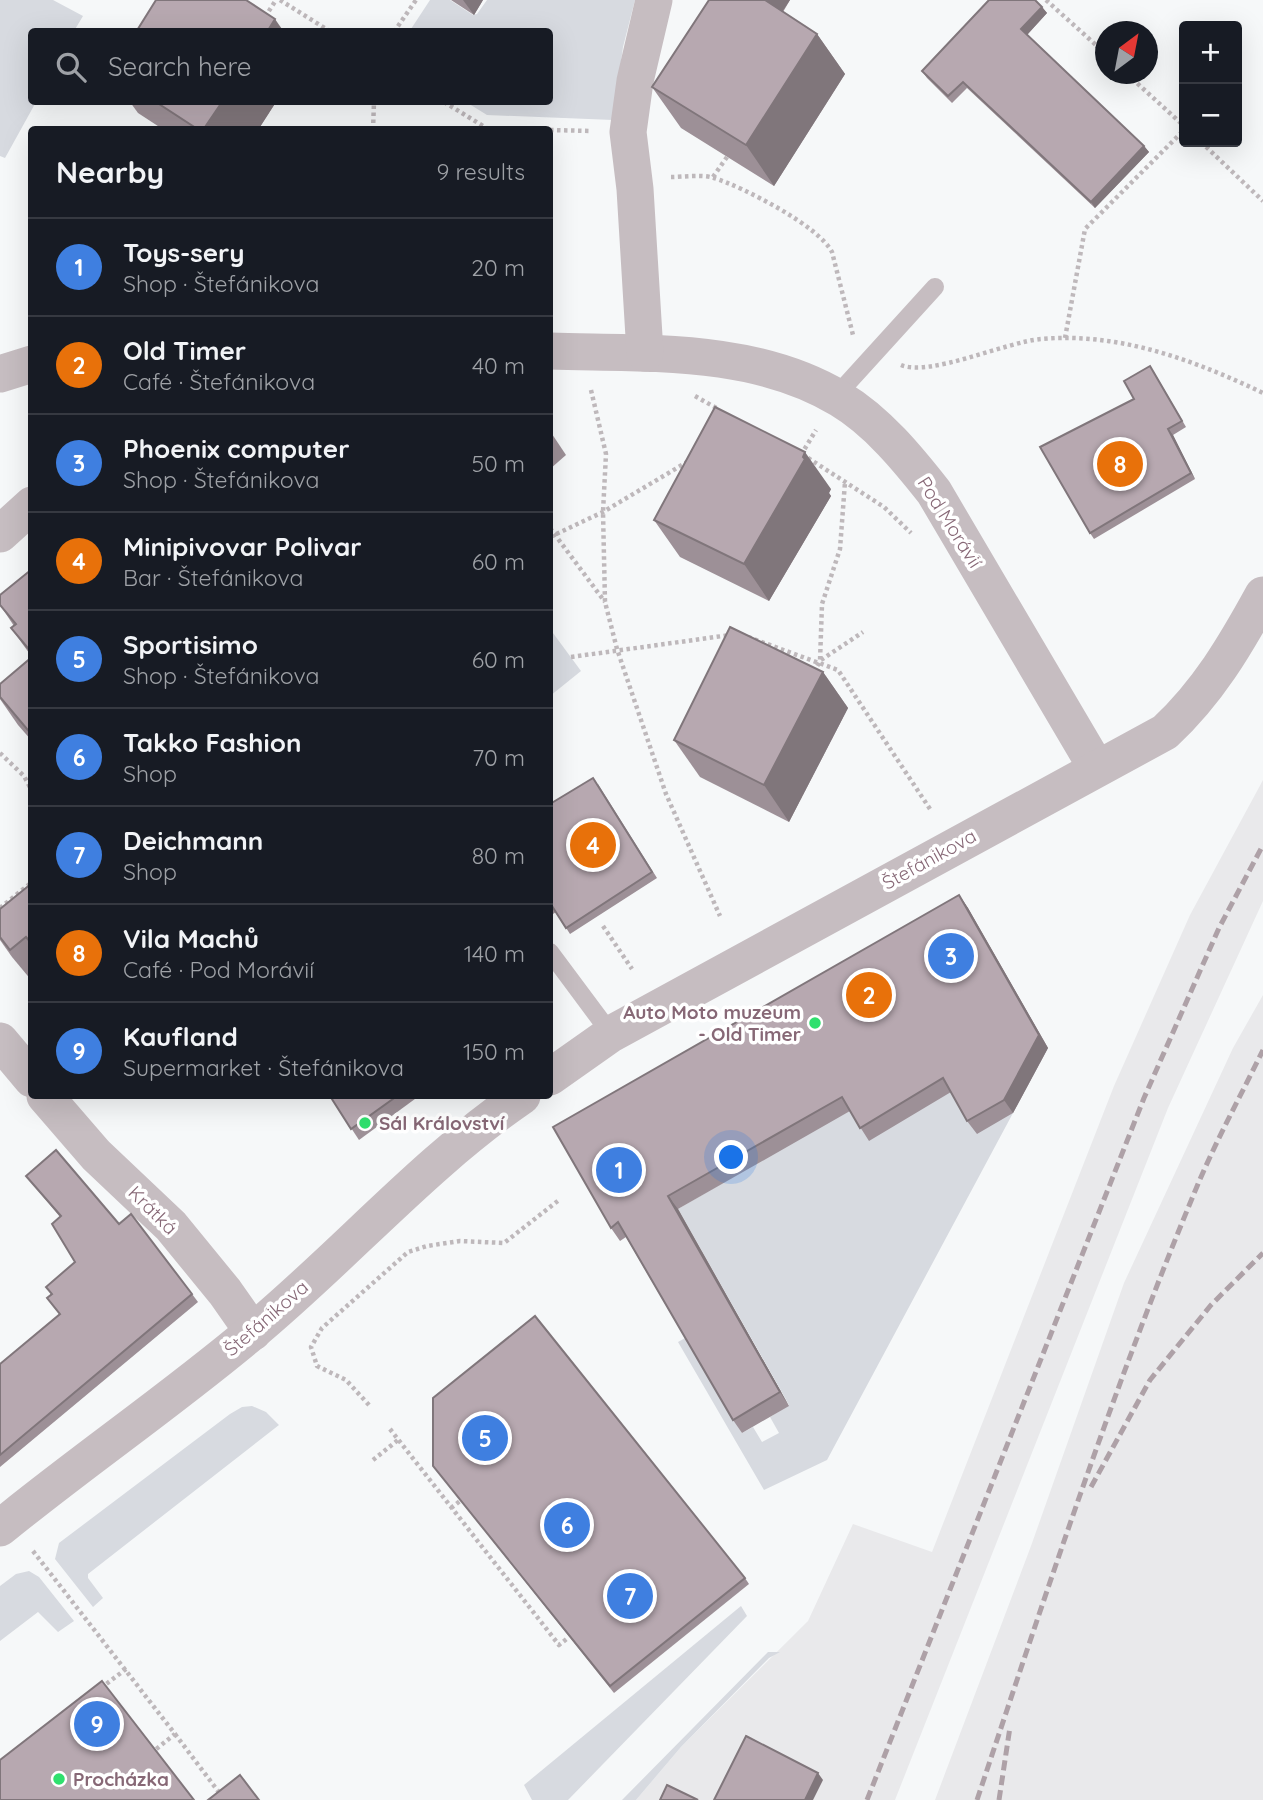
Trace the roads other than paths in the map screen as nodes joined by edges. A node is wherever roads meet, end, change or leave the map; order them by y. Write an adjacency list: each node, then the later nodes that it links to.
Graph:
1 (654, 0): 4 (street)
2 (935, 287): 7 (lane)
3 (553, 351): 4 (street, Pod Morávií)
4 (645, 353): 7 (street, Pod Morávií)
5 (28, 365): 6 (street)
6 (0, 374)
7 (835, 397): 11 (street, Pod Morávií)
8 (28, 509): 9 (street)
9 (0, 534)
10 (1263, 595): 11 (street, Štefánikova)
11 (1096, 767): 13 (street, Štefánikova)
12 (553, 956): 13 (lane)
13 (611, 1034): 16 (street, Štefánikova)
14 (0, 1041): 15 (street)
15 (28, 1074)
16 (553, 1075)
17 (49, 1099): 19 (street, Krátká)
18 (518, 1099): 19 (street, Štefánikova)
19 (253, 1332): 20 (street, Štefánikova)
20 (0, 1528)

